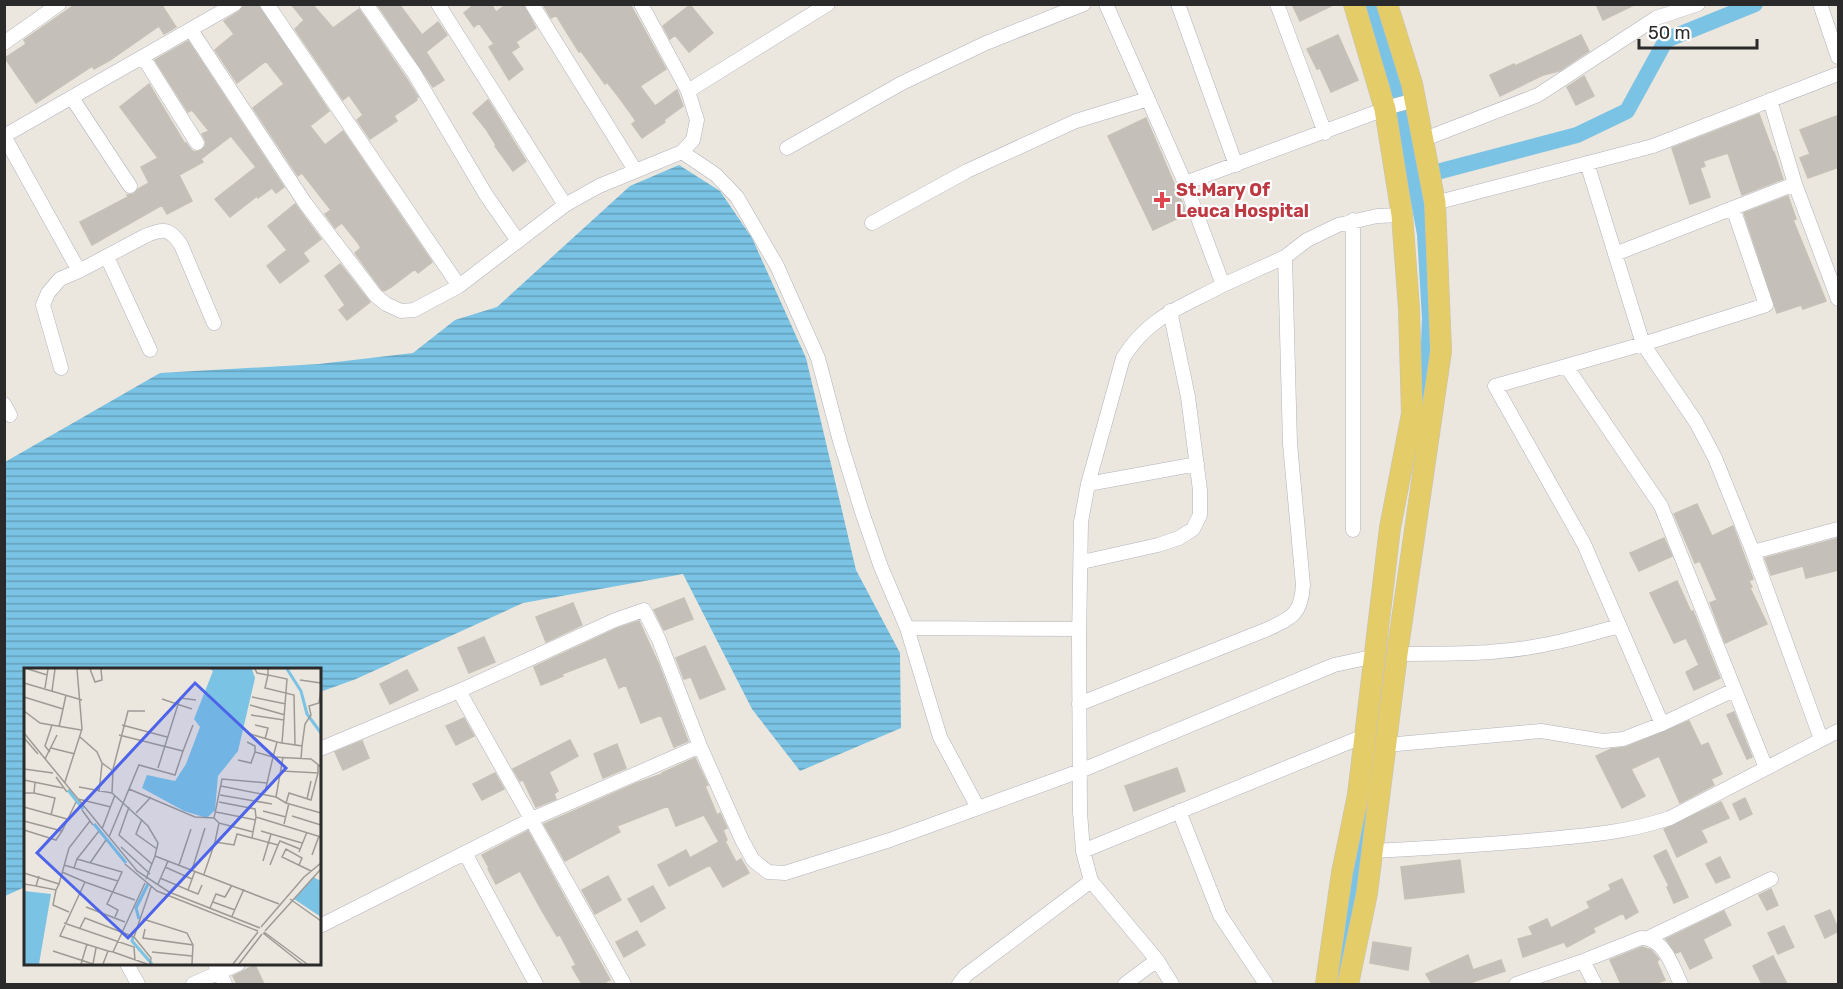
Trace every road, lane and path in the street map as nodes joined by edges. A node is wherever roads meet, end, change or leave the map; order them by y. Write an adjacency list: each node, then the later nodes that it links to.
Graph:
1 (59, 4): 17 (street)
2 (235, 4): 20 (street)
3 (267, 4): 55 (street)
4 (366, 4): 49 (street)
5 (438, 4): 44 (street)
6 (532, 4): 39 (street)
7 (641, 4): 25 (street)
8 (828, 4): 18 (street)
9 (1084, 4): 35 (street)
10 (1106, 4): 27 (street)
11 (1178, 4): 38 (street)
12 (1277, 4): 31 (street)
13 (1354, 4): 30 (main road)
14 (1386, 4): 29 (main road)
15 (1698, 4): 19 (street)
16 (1820, 4): 23 (street)
17 (40, 9): 21 (street)
18 (810, 9): 25 (street)
19 (1653, 11): 33 (street)
20 (191, 30): 22 (street); 55 (street)
21 (4, 43)
22 (142, 57): 26 (street); 34 (street)
23 (1839, 57)
24 (1839, 74): 28 (street)
25 (688, 91): 36 (street)
26 (72, 98): 32 (street); 42 (street)
27 (1148, 99): 40 (street); 48 (street)
28 (1770, 100): 37 (street); 41 (street)
29 (1411, 101): 30 (street); 33 (main road)
30 (1389, 108): 31 (street); 46 (main road)
31 (1324, 133): 38 (street)
32 (5, 136): 53 (street)
33 (1422, 140): 43 (main road)
34 (197, 143)
35 (788, 148)
36 (682, 152): 39 (street); 70 (street)
37 (1587, 163): 43 (street); 50 (street)
38 (1236, 165): 40 (street)
39 (635, 170): 44 (street)
40 (1185, 183): 54 (street)
41 (1795, 184): 45 (street); 56 (street)
42 (130, 186)
43 (1435, 203): 72 (main road)
44 (565, 205): 49 (street)
45 (1733, 208): 50 (street); 59 (street)
46 (1402, 215): 47 (street); 73 (main road)
47 (1353, 220): 52 (street); 66 (street)
48 (872, 223)
49 (518, 241): 55 (street)
50 (1615, 254): 59 (street)
51 (108, 257): 53 (street); 58 (street); 60 (street)
52 (1285, 257): 54 (street); 76 (street)
53 (79, 271): 62 (street)
54 (1223, 285): 57 (street)
55 (459, 286)
56 (1839, 299)
57 (1170, 311): 63 (street); 64 (street)
58 (214, 323)
59 (1643, 344): 61 (street); 67 (street)
60 (150, 350)
61 (1566, 366): 69 (street); 74 (street)
62 (61, 368)
63 (1197, 464): 64 (street); 68 (street)
64 (1088, 484): 68 (street)
65 (1839, 529): 67 (street)
66 (1353, 530)
67 (1753, 552): 80 (street)
68 (1082, 562): 71 (street)
69 (1619, 626): 72 (street); 77 (street)
70 (907, 628): 71 (street); 86 (street)
71 (1079, 629): 76 (street)
72 (1397, 654): 81 (main road)
73 (1376, 656): 79 (main road); 85 (street)
74 (1734, 690): 77 (street); 84 (street)
75 (459, 691): 82 (street); 83 (street); 88 (street)
76 (1079, 704): 85 (street)
77 (1662, 724): 81 (street)
78 (1839, 731): 80 (street)
79 (1364, 736): 87 (street); 109 (main road)
80 (1821, 739): 84 (street)
81 (1386, 745): 90 (main road)
82 (700, 746): 86 (street); 88 (street)
83 (321, 749)
84 (1766, 768): 90 (street)
85 (1080, 771): 86 (street); 89 (street)
86 (978, 808)
87 (1179, 811): 89 (street); 108 (street)
88 (532, 819): 91 (street); 104 (street)
89 (1083, 851): 93 (street)
90 (1373, 851): 110 (main road)
91 (465, 853): 94 (street); 103 (street)
92 (1771, 879): 95 (street)
93 (1091, 881): 96 (street); 105 (street)
94 (321, 925)
95 (1648, 938): 97 (street); 113 (street)
96 (1157, 960): 106 (street); 107 (street)
97 (1583, 961): 111 (street); 112 (street)
98 (128, 965): 101 (street)
99 (234, 965): 100 (street)
100 (220, 973): 102 (street)
101 (138, 984)
102 (193, 984)
103 (536, 984)
104 (624, 984)
105 (959, 984)
106 (1125, 984)
107 (1172, 984)
108 (1266, 984)
109 (1326, 984)
110 (1348, 984)
111 (1516, 984)
112 (1595, 984)
113 (1681, 984)

